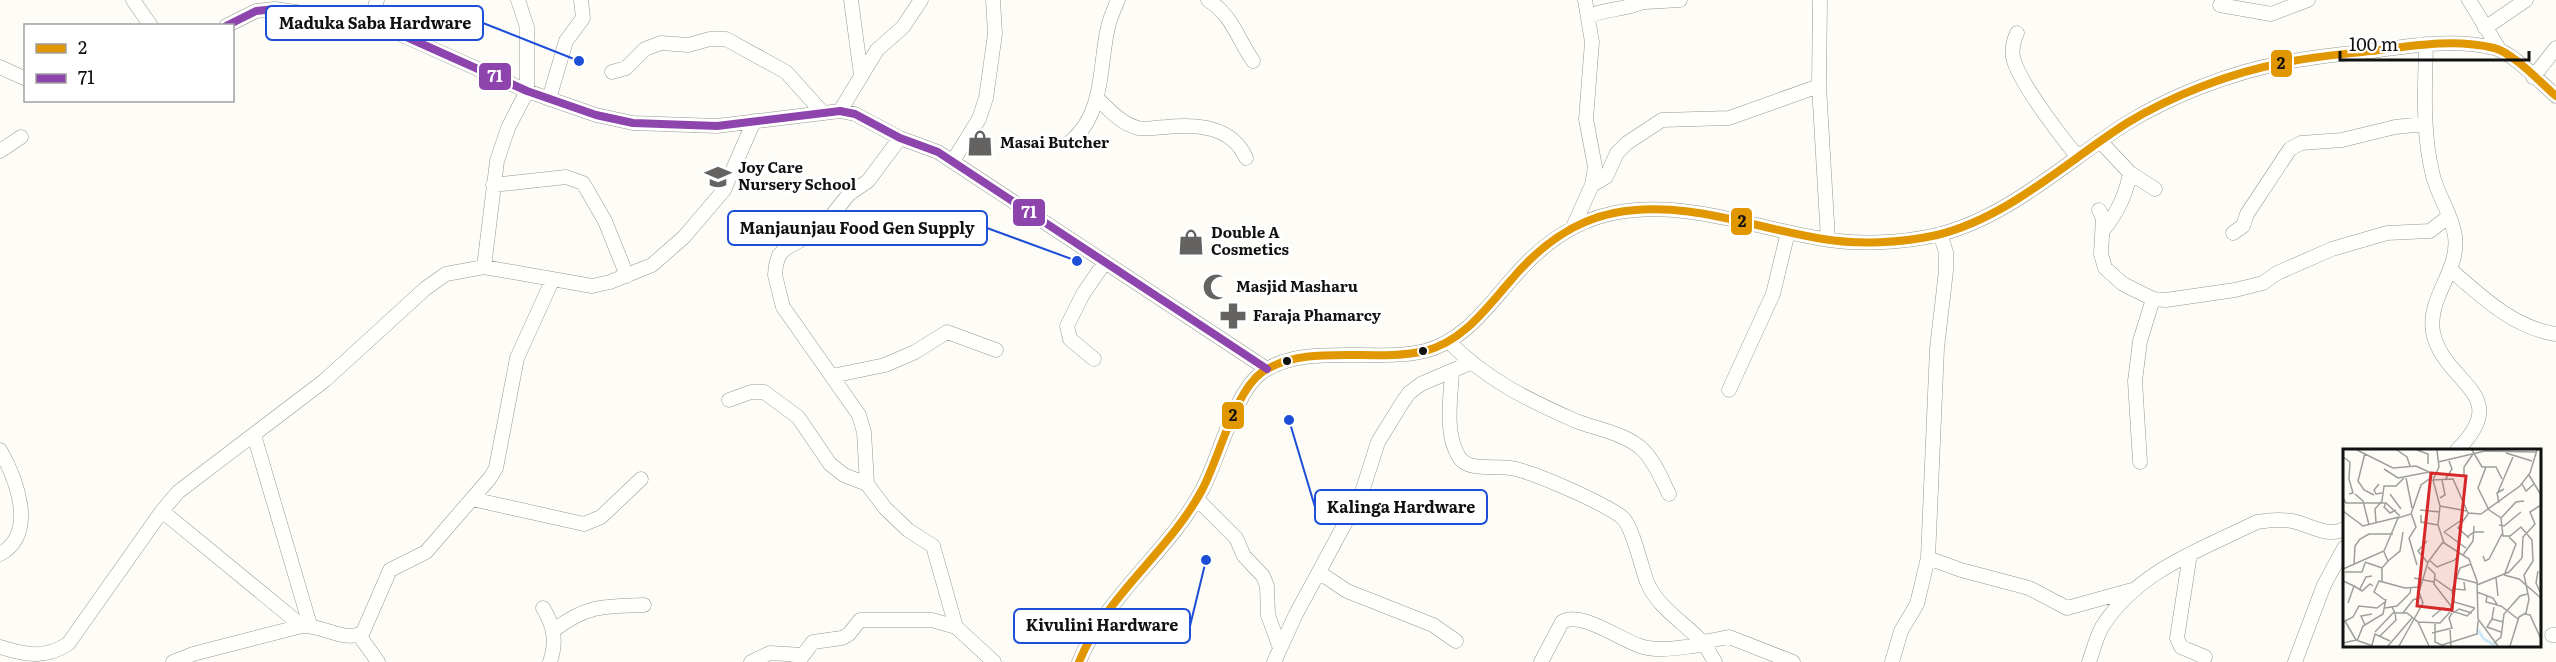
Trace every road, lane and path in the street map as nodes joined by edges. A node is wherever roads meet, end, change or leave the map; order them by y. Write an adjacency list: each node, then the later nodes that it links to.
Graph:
1 (133, 0): 20 (street)
2 (377, 0): 19 (street)
3 (518, 0): 34 (street)
4 (580, 0): 37 (street)
5 (851, 0): 30 (street)
6 (921, 0): 30 (street)
7 (993, 0): 49 (street)
8 (1118, 0): 36 (street)
9 (1208, 0): 27 (street)
10 (1586, 0): 18 (street)
11 (1680, 0): 16 (street)
12 (1820, 0): 33 (street)
13 (2308, 0): 17 (street)
14 (2469, 0): 22 (street)
15 (2526, 0): 22 (street)
16 (1645, 1): 18 (street)
17 (2220, 5)
18 (1589, 16): 52 (street)
19 (370, 23): 21 (street); 34 (street)
20 (150, 24)
21 (230, 24)
22 (2485, 28): 26 (street)
23 (2017, 33): 47 (street)
24 (2426, 44): 26 (street); 41 (street); 44 (street)
25 (2556, 48): 31 (street)
26 (2499, 49): 31 (street)
27 (1253, 61)
28 (0, 67): 32 (street)
29 (612, 72): 39 (street)
30 (861, 75): 38 (street)
31 (2533, 77): 35 (street)
32 (24, 78)
33 (1818, 86): 52 (street); 61 (street)
34 (527, 91): 37 (street); 51 (street)
35 (2556, 96)
36 (1097, 98): 45 (street); 48 (street)
37 (549, 99): 40 (street)
38 (840, 111): 39 (street); 43 (street)
39 (822, 112): 40 (street)
40 (754, 121): 65 (street)
41 (2424, 124): 55 (street); 59 (street)
42 (21, 137): 46 (street)
43 (900, 138): 49 (street); 75 (street)
44 (2100, 141): 47 (street); 50 (street)
45 (1071, 142)
46 (0, 151)
47 (2078, 156): 60 (street)
48 (1246, 158)
49 (953, 161): 62 (street)
50 (2130, 173): 53 (street); 57 (street)
51 (494, 185): 63 (street); 65 (street)
52 (1592, 185): 56 (street)
53 (2155, 189)
54 (2099, 210): 57 (street)
55 (2448, 217): 64 (street); 67 (street)
56 (1573, 227): 58 (street); 69 (street)
57 (2104, 229): 67 (street)
58 (1788, 232): 61 (street); 76 (street)
59 (2233, 233)
60 (1940, 234): 61 (street); 93 (street)
61 (1828, 240)
62 (1105, 262): 71 (street); 73 (street)
63 (484, 267): 66 (street); 78 (street)
64 (2451, 270): 68 (street); 79 (street)
65 (627, 276): 66 (street)
66 (552, 281): 85 (street)
67 (2153, 299): 81 (street)
68 (2556, 334)
69 (1448, 341): 72 (street); 73 (street)
70 (996, 350): 75 (street)
71 (1094, 359)
72 (1470, 363): 74 (street); 84 (street)
73 (1267, 369): 86 (street)
74 (1452, 371): 94 (street); 103 (street)
75 (832, 376): 83 (street)
76 (1730, 390)
77 (729, 400): 83 (street)
78 (254, 435): 87 (street); 98 (street)
79 (2458, 449)
80 (0, 450): 91 (street)
81 (2140, 462)
82 (640, 479): 85 (street)
83 (867, 484): 99 (street)
84 (1669, 494)
85 (472, 499): 101 (street)
86 (1197, 499): 105 (street); 114 (street)
87 (162, 511): 98 (street); 104 (street)
88 (2338, 530): 89 (street); 92 (street)
89 (2343, 546)
90 (2343, 551): 121 (street)
91 (0, 554)
92 (2190, 554): 95 (street); 107 (street)
93 (1928, 558): 95 (street); 119 (street)
94 (1320, 573): 102 (street); 105 (street)
95 (2133, 589): 120 (street)
96 (644, 605): 100 (street)
97 (543, 608): 100 (street)
98 (306, 626): 101 (street); 109 (street)
99 (956, 627): 108 (street); 113 (street)
100 (554, 630): 111 (street)
101 (359, 635): 110 (street)
102 (1456, 641)
103 (1704, 644): 106 (street); 117 (street); 118 (street)
104 (0, 647)
105 (1280, 648): 115 (street)
106 (1656, 656): 116 (street)
107 (2205, 657)
108 (800, 658): 112 (street)
109 (173, 662)
110 (378, 662)
111 (550, 662)
112 (751, 662)
113 (994, 662)
114 (1079, 662)
115 (1274, 662)
116 (1541, 662)
117 (1715, 662)
118 (1793, 662)
119 (1892, 662)
120 (2089, 662)
121 (2295, 662)

